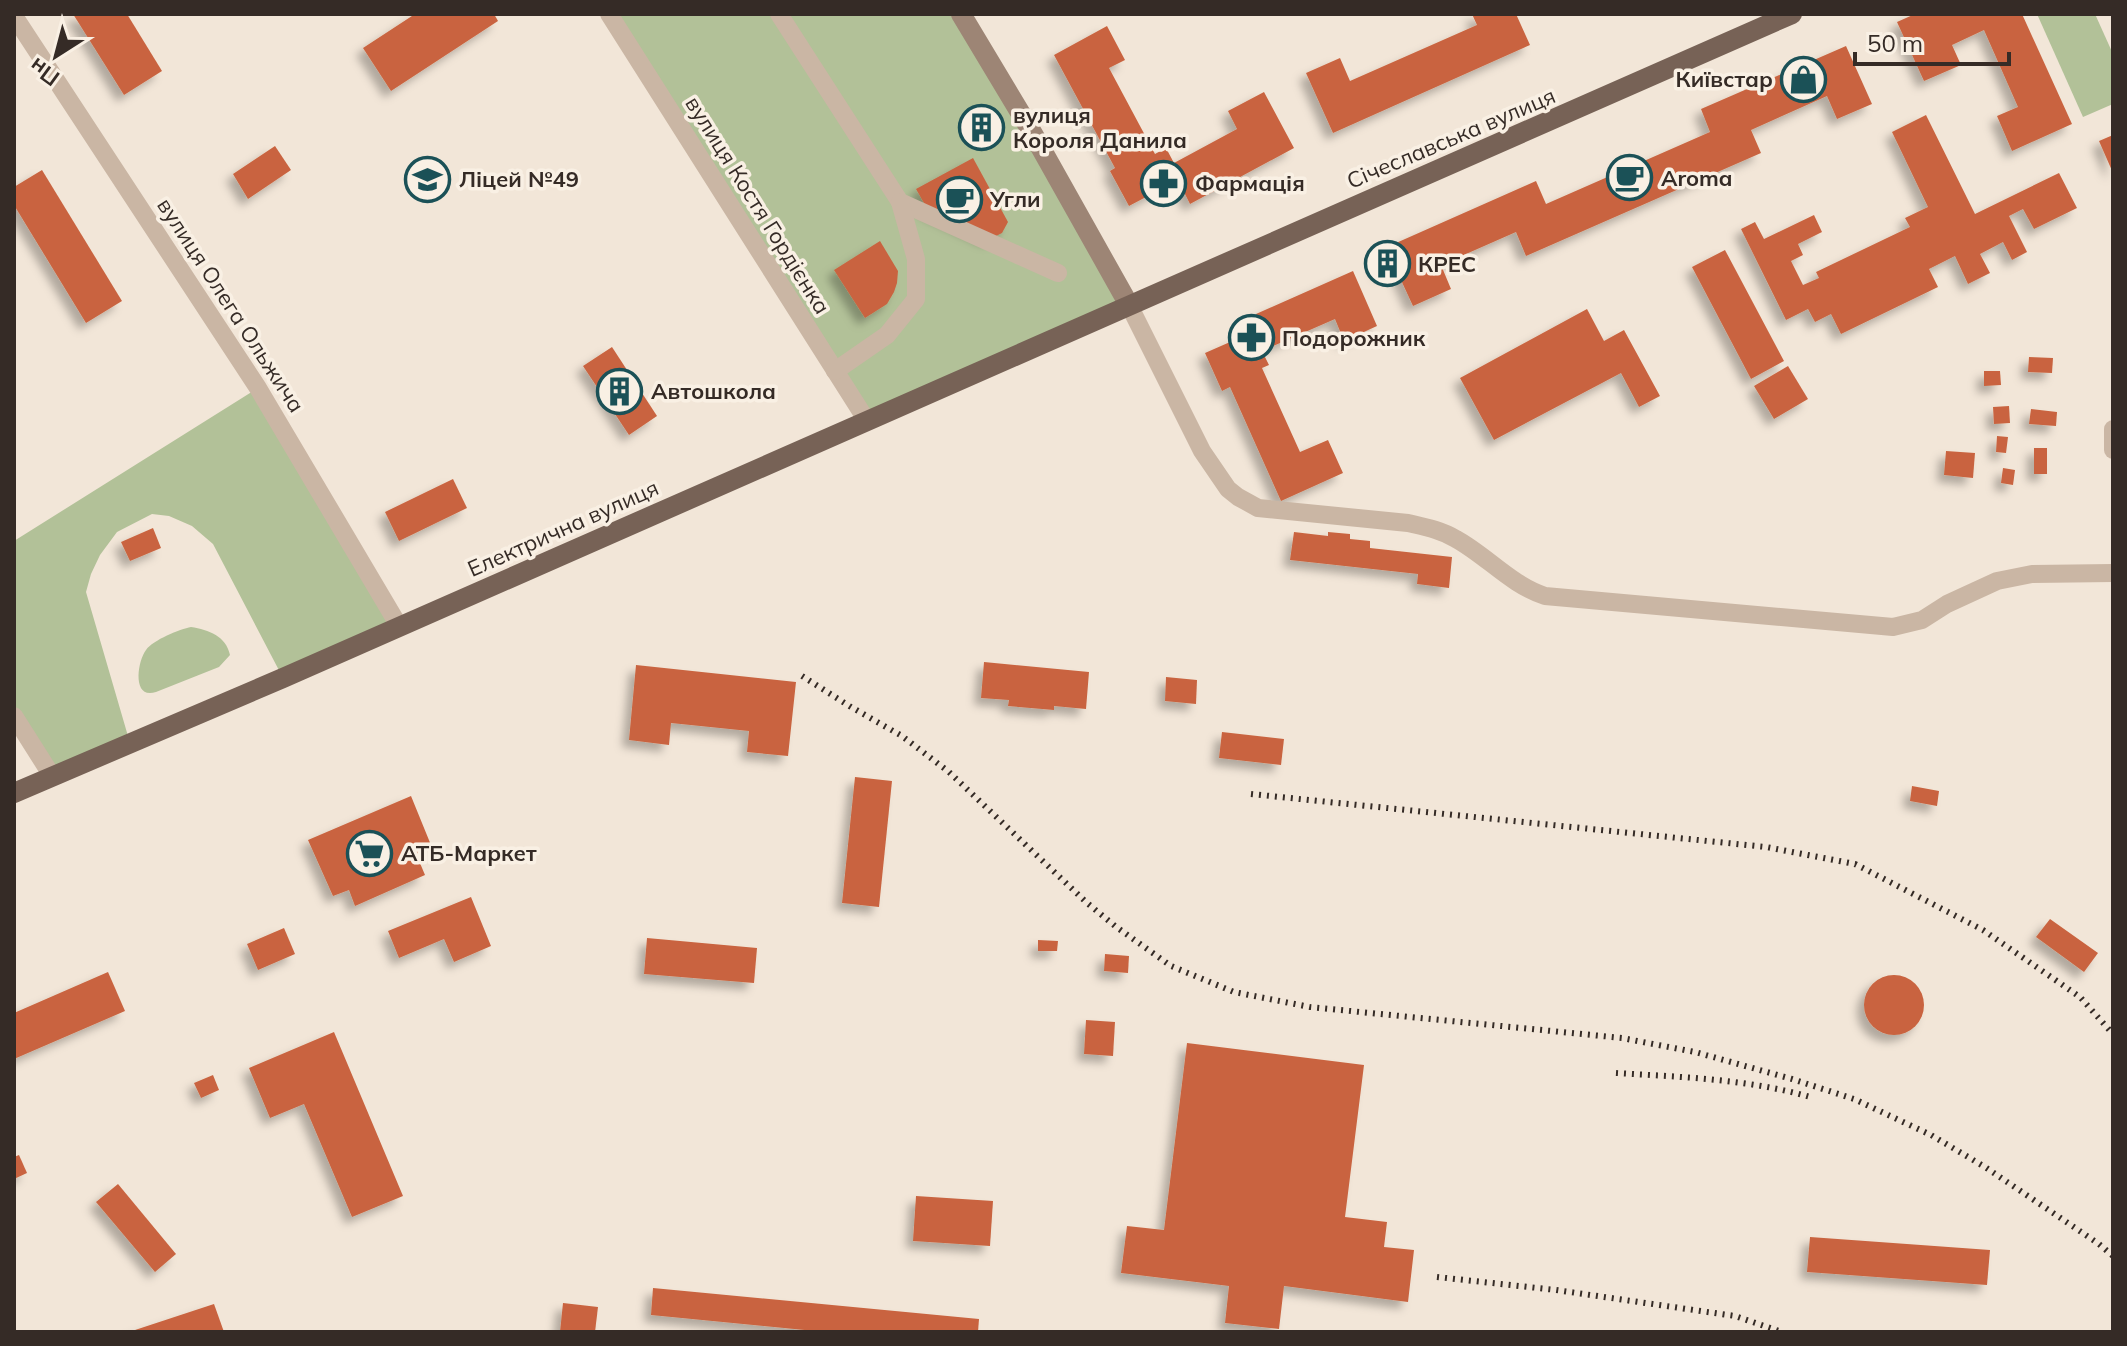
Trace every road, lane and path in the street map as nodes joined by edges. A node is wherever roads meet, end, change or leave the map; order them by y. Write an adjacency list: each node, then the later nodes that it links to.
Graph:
1 (609, 14): 9 (street, вулиця Костя Гордієнка)
2 (779, 14): 6 (street)
3 (961, 14): 8 (main road)
4 (1792, 14): 8 (main road, Січеславська вулиця)
5 (14, 16): 14 (street, вулиця Олега Ольжича)
6 (900, 202): 7 (street); 9 (street)
7 (1058, 273)
8 (1129, 305): 10 (main road, Електрична вулиця); 13 (street)
9 (835, 371): 10 (street, вулиця Костя Гордієнка)
10 (867, 421): 14 (main road, Електрична вулиця)
11 (2113, 429): 12 (street)
12 (2113, 450)
13 (2113, 573)
14 (399, 626): 16 (main road, Електрична вулиця)
15 (14, 716): 16 (street)
16 (52, 776): 17 (main road, Електрична вулиця)
17 (14, 793)

